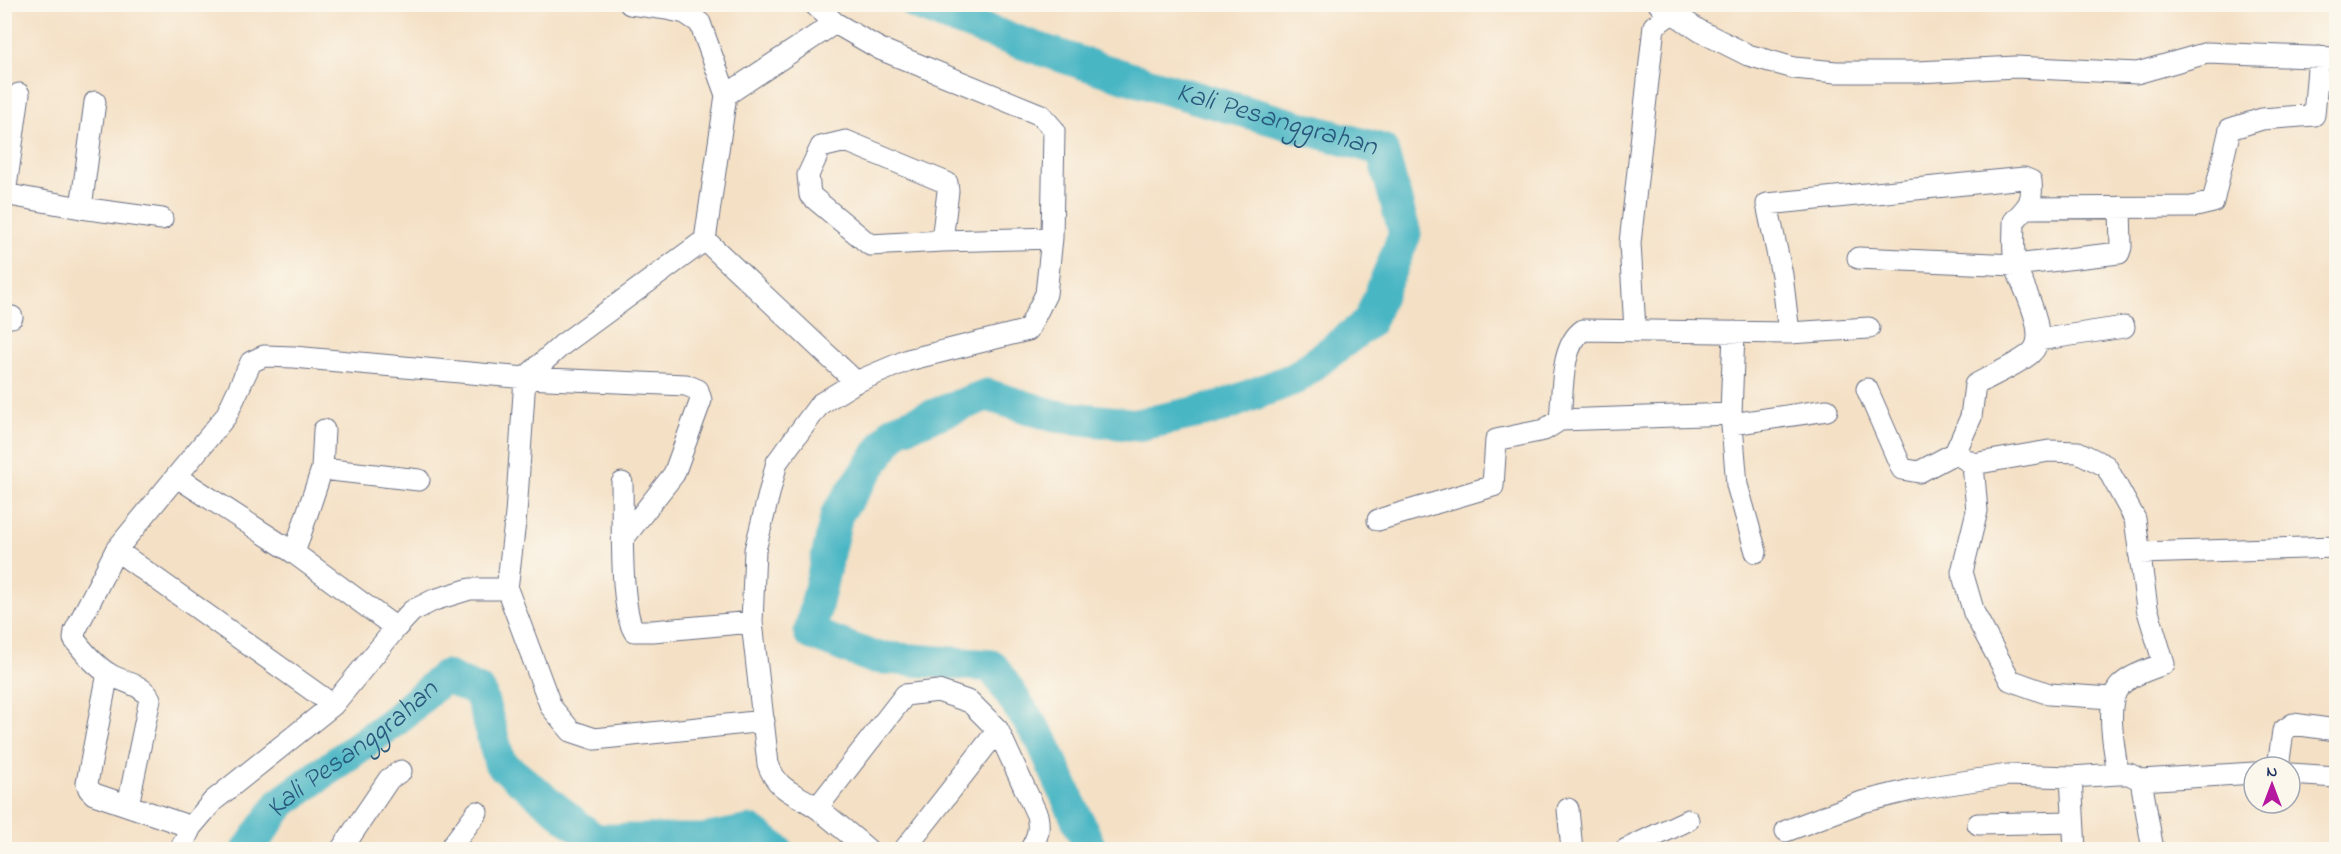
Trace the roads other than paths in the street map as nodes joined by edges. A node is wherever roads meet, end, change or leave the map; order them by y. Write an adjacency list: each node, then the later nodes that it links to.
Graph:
1 (630, 4): 7 (street)
2 (814, 4): 4 (street)
3 (1666, 9): 5 (street); 21 (street)
4 (835, 23): 7 (street); 14 (street)
5 (2328, 57): 10 (street)
6 (19, 94): 9 (street)
7 (726, 95): 15 (street)
8 (95, 102): 11 (street)
9 (5, 194): 11 (street)
10 (2120, 207): 12 (street); 18 (street)
11 (81, 208): 13 (street)
12 (2026, 208): 18 (street); 23 (street)
13 (162, 219)
14 (1052, 238): 16 (street); 26 (street)
15 (705, 240): 25 (street); 26 (street)
16 (942, 241): 16 (street)
17 (1858, 258): 18 (street)
18 (2015, 265): 24 (street)
19 (2124, 327): 24 (street)
20 (1869, 328): 23 (street)
21 (1635, 330): 22 (street); 30 (street)
22 (1734, 332): 23 (street); 29 (street)
23 (1789, 333)
24 (2038, 340): 32 (street)
25 (525, 378): 34 (street); 38 (street); 44 (street)
26 (856, 382): 45 (street)
27 (1867, 389): 32 (street)
28 (1827, 410): 29 (street)
29 (1731, 419): 30 (street); 41 (street)
30 (1560, 420): 37 (street)
31 (324, 429): 33 (street)
32 (1964, 458): 43 (street); 48 (street)
33 (321, 469): 35 (street); 42 (street)
34 (177, 477): 40 (street); 42 (street)
35 (419, 480)
36 (622, 483): 38 (street)
37 (1378, 520)
38 (623, 539): 45 (street)
39 (2337, 547): 43 (street)
40 (116, 550): 47 (street); 49 (street)
41 (1756, 552)
42 (294, 553): 46 (street)
43 (2139, 553): 48 (street)
44 (507, 589): 46 (street); 50 (street)
45 (752, 622): 50 (street)
46 (396, 628): 49 (street)
47 (108, 673): 61 (street); 61 (street)
48 (2112, 698): 55 (street)
49 (333, 705): 68 (street)
50 (764, 720): 62 (street)
51 (998, 730): 62 (street); 74 (street); 75 (street)
52 (2337, 730): 53 (street)
53 (2280, 755)
54 (401, 771): 71 (street)
55 (2118, 774): 58 (street); 60 (street)
56 (2242, 774): 60 (street)
57 (2302, 775): 59 (street)
58 (2072, 777): 66 (street); 69 (street)
59 (2337, 777)
60 (2141, 780): 79 (street)
61 (128, 805): 68 (street)
62 (817, 808): 73 (street)
63 (1568, 809): 76 (street)
64 (477, 812): 72 (street)
65 (1688, 820): 77 (street)
66 (2073, 822): 67 (street); 78 (street)
67 (1978, 824)
68 (191, 827): 70 (street)
69 (1786, 831)
70 (180, 849)
71 (341, 849)
72 (449, 849)
73 (868, 849)
74 (903, 849)
75 (1030, 849)
76 (1572, 849)
77 (1625, 849)
78 (2075, 849)
79 (2153, 849)

